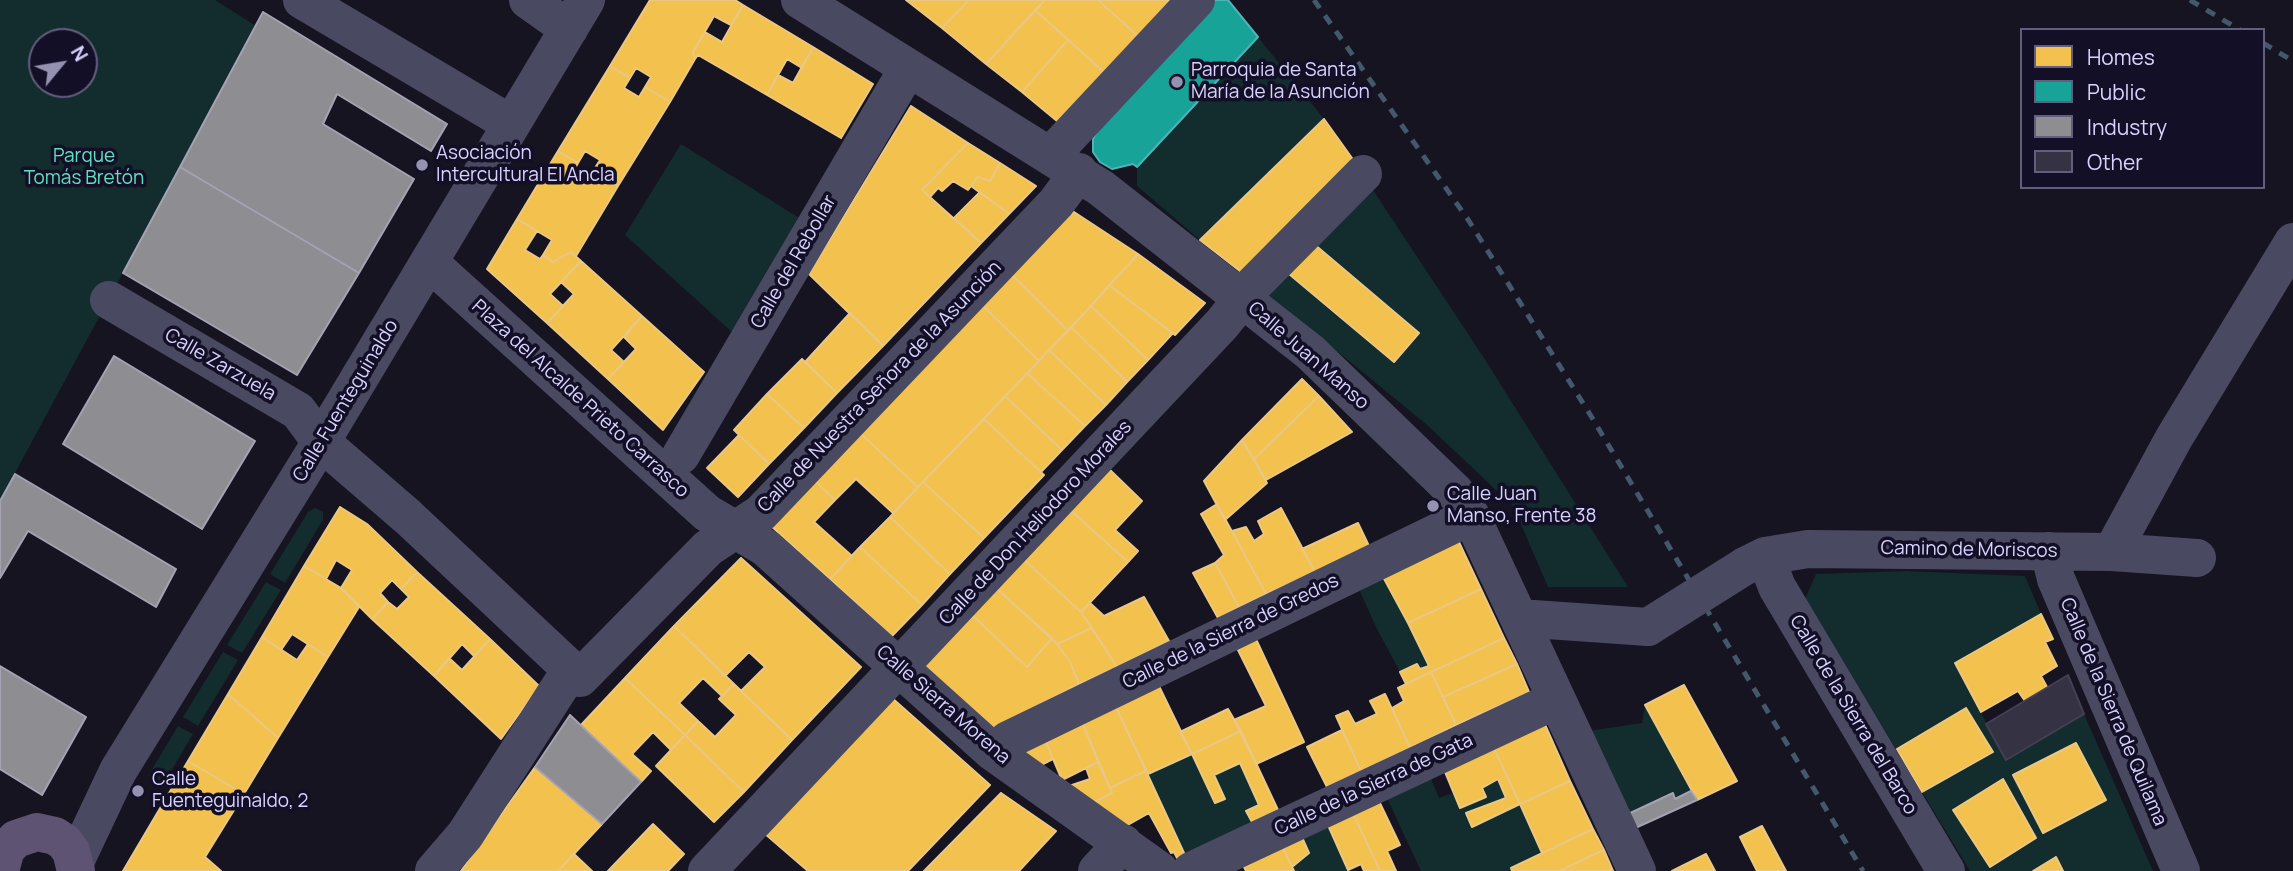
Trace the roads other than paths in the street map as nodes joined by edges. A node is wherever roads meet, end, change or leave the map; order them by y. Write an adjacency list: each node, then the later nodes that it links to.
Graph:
1 (302, 0): 7 (street)
2 (528, 0): 5 (street)
3 (800, 0): 6 (street, Calle Juan Manso)
4 (1196, 0): 8 (street, Calle de Nuestra Señora de la Asunción)
5 (578, 14): 7 (street, Calle Fuenteguinaldo)
6 (907, 69): 8 (street, Calle Juan Manso); 15 (street, Calle del Rebollar)
7 (511, 124): 11 (street, Calle Fuenteguinaldo)
8 (1065, 163): 12 (street, Calle Juan Manso); 17 (street, Calle de Nuestra Señora de la Asunción)
9 (1363, 174): 12 (street, Calle de Don Heliodoro Morales)
10 (2293, 242): 19 (street)
11 (430, 263): 14 (street, Calle Fuenteguinaldo); 17 (street, Plaza del Alcalde Prieto Carrasco)
12 (1242, 298): 16 (street, Calle Juan Manso); 23 (street, Calle de Don Heliodoro Morales)
13 (109, 300): 14 (street, Calle Zarzuela)
14 (321, 442): 24 (street); 28 (street, Calle Fuenteguinaldo)
15 (681, 455)
16 (1471, 516): 22 (street, Calle Juan Manso); 26 (street, Calle de la Sierra de Gredos)
17 (734, 530): 23 (street, Calle Sierra Morena); 24 (street, Calle de Nuestra Señora de la Asunción)
18 (2049, 551): 19 (street, Camino de Moriscos); 21 (street, Camino de Moriscos); 37 (street, Calle de la Sierra de Quilama)
19 (2112, 552): 20 (street, Camino de Moriscos)
20 (2197, 558)
21 (1755, 561): 22 (street, bridge); 36 (street, Calle de la Sierra del Barco)
22 (1518, 618): 25 (street, Calle Juan Manso)
23 (899, 667): 26 (street, Calle Sierra Morena); 31 (street, Calle de Don Heliodoro Morales)
24 (575, 675): 30 (street, Calle de Nuestra Señora de la Asunción)
25 (1556, 700): 34 (street, Calle de la Sierra de Gata); 35 (street, Calle Juan Manso)
26 (992, 752): 27 (street, Calle Sierra Morena)
27 (1123, 843): 32 (street); 33 (street, Calle Sierra Morena)
28 (56, 851): 29 (main road)
29 (0, 871)
30 (434, 871)
31 (708, 871)
32 (1097, 871)
33 (1160, 871)
34 (1191, 871)
35 (1637, 871)
36 (1946, 871)
37 (2181, 871)

